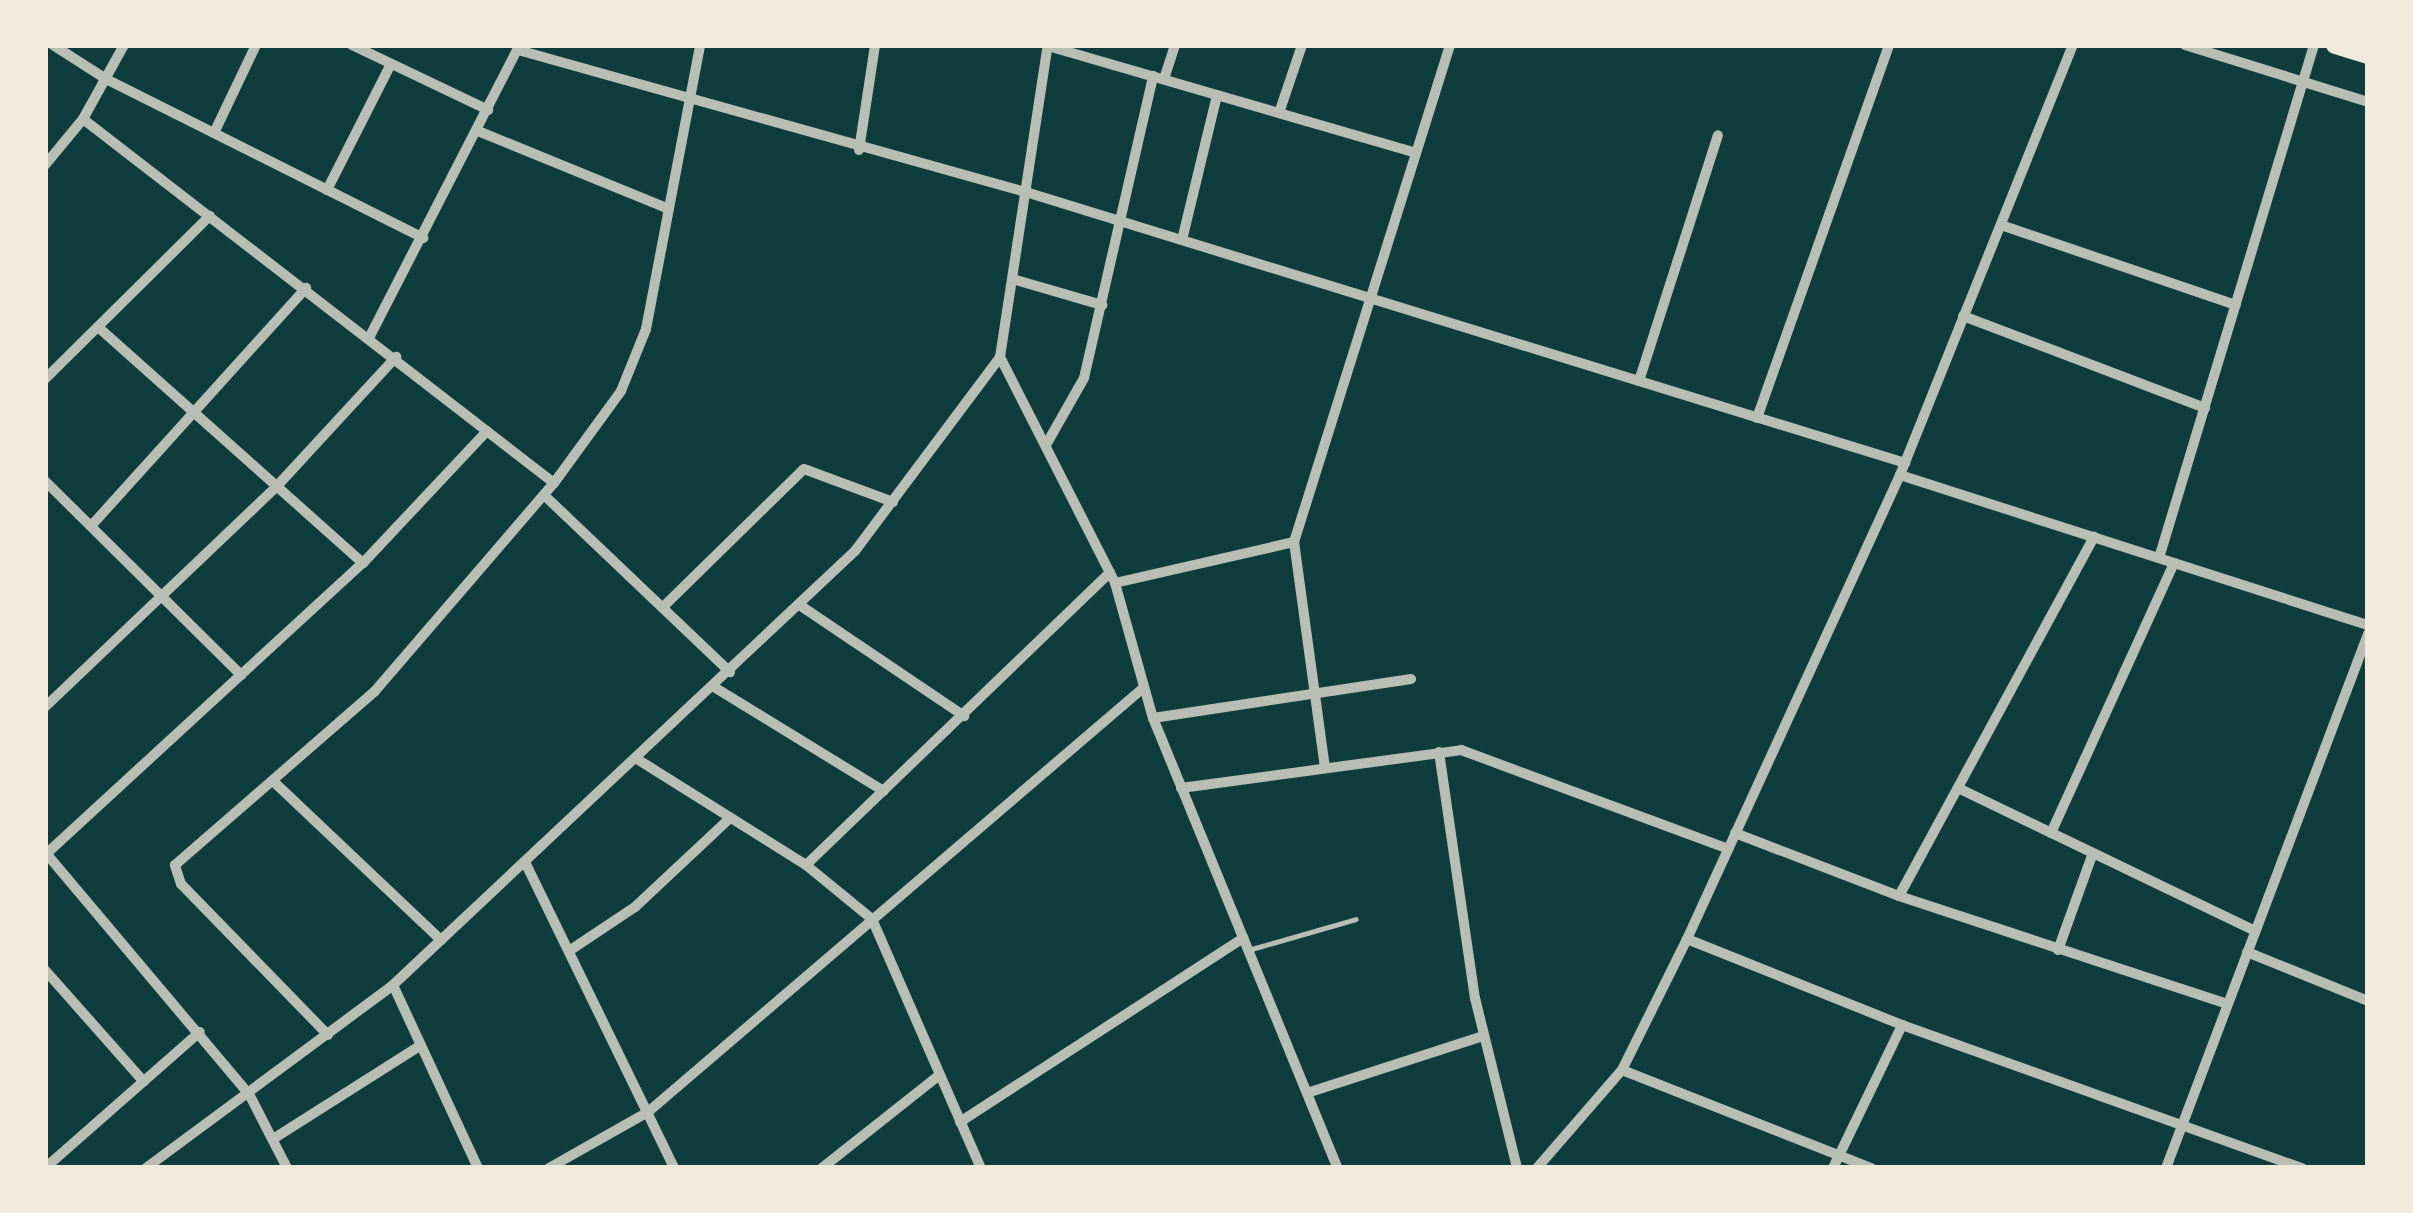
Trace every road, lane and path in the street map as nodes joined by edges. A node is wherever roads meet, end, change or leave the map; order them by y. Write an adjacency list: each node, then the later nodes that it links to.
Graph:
1 (53, 45): 20 (street)
2 (124, 45): 20 (street)
3 (256, 45): 29 (street)
4 (352, 45): 18 (street)
5 (700, 45): 23 (street)
6 (875, 45): 31 (street)
7 (1048, 45): 19 (street); 35 (street)
8 (1175, 45): 19 (street)
9 (1302, 45): 26 (street)
10 (1450, 45): 32 (street)
11 (1889, 45): 56 (street)
12 (2072, 45): 39 (street)
13 (2185, 45): 21 (street)
14 (2314, 45): 21 (street)
15 (2335, 45): 17 (main road)
16 (518, 47): 23 (street); 25 (street)
17 (2368, 55)
18 (391, 64): 25 (street); 34 (street)
19 (1159, 78): 22 (street); 38 (street)
20 (106, 79): 27 (street); 29 (street)
21 (2303, 81): 24 (street); 46 (street)
22 (1216, 95): 26 (street); 41 (street)
23 (690, 102): 31 (street); 36 (street)
24 (2368, 102)
25 (488, 110): 28 (street)
26 (1279, 112): 32 (street)
27 (82, 119): 33 (street); 37 (street)
28 (478, 131): 36 (street); 40 (street)
29 (214, 134): 34 (street)
30 (1718, 134): 53 (street)
31 (858, 150): 35 (street)
32 (1414, 152): 44 (street)
33 (45, 165)
34 (328, 190): 40 (street)
35 (1029, 193): 38 (street); 42 (street)
36 (670, 208): 61 (street)
37 (210, 216): 43 (street); 48 (street)
38 (1122, 222): 41 (street); 45 (street)
39 (2001, 225): 46 (street); 47 (street)
40 (423, 238): 49 (street)
41 (1182, 240): 44 (street)
42 (1016, 280): 45 (street); 51 (street)
43 (306, 288): 49 (street); 55 (street)
44 (1368, 298): 53 (street); 67 (street)
45 (1102, 304): 58 (street)
46 (2236, 305): 54 (street)
47 (1963, 316): 54 (street); 59 (street)
48 (98, 327): 52 (street); 55 (street)
49 (370, 336): 50 (street)
50 (396, 357): 57 (street); 62 (street)
51 (1000, 357): 58 (street); 64 (street)
52 (45, 379)
53 (1639, 381): 56 (street)
54 (2205, 408): 68 (street)
55 (194, 412): 62 (street); 65 (street)
56 (1757, 418): 59 (street)
57 (487, 431): 61 (street); 70 (street)
58 (1046, 445): 71 (street)
59 (1903, 469): 66 (street); 94 (street)
60 (45, 482): 65 (street)
61 (554, 483): 63 (street)
62 (276, 486): 70 (street); 72 (street)
63 (544, 495): 74 (street); 89 (street)
64 (893, 502): 73 (street); 74 (street)
65 (91, 526): 72 (street)
66 (2094, 537): 68 (street); 91 (street)
67 (1294, 542): 71 (street); 82 (street)
68 (2160, 558): 69 (street)
69 (2174, 563): 75 (street); 95 (street)
70 (363, 564): 78 (street)
71 (1113, 577): 81 (street); 84 (street)
72 (163, 595): 78 (street); 83 (street)
73 (802, 606): 77 (street); 84 (street)
74 (663, 607): 77 (street)
75 (2368, 625)
76 (2368, 634): 104 (street)
77 (730, 672): 80 (street)
78 (241, 675): 98 (street)
79 (1410, 679): 82 (street)
80 (714, 688): 87 (street); 92 (street)
81 (1142, 689): 85 (street); 102 (street)
82 (1313, 691): 85 (street); 88 (street)
83 (45, 707)
84 (964, 716): 92 (street)
85 (1152, 718): 90 (street)
86 (1440, 752): 88 (street); 96 (street); 119 (street)
87 (636, 759): 93 (street); 99 (street)
88 (1325, 768): 90 (street)
89 (274, 782): 107 (street); 118 (street)
90 (1182, 788): 105 (street)
91 (1958, 788): 95 (street); 101 (street)
92 (884, 791): 100 (street)
93 (730, 818): 100 (street); 110 (street)
94 (1735, 833): 96 (street); 101 (street)
95 (2050, 833): 97 (street)
96 (1728, 849): 106 (street)
97 (2093, 853): 104 (street); 109 (street)
98 (46, 854): 117 (street)
99 (525, 862): 107 (street); 110 (street)
100 (806, 865): 102 (street)
101 (1899, 896): 109 (street)
102 (872, 920): 122 (street); 126 (street)
103 (1356, 920): 108 (lane)
104 (2255, 931): 111 (street)
105 (1243, 938): 108 (street); 127 (street)
106 (1687, 939): 116 (street); 121 (street)
107 (441, 940): 113 (street)
108 (1248, 950): 124 (street)
109 (2058, 950): 115 (street)
110 (569, 951): 126 (street)
111 (2247, 952): 114 (street); 115 (street)
112 (45, 970): 123 (street)
113 (393, 985): 118 (street); 120 (street)
114 (2368, 1001)
115 (2227, 1004): 128 (street)
116 (1902, 1024): 128 (street); 130 (street)
117 (200, 1032): 123 (street); 125 (street)
118 (328, 1035): 125 (street)
119 (1484, 1036): 124 (street); 141 (street)
120 (421, 1045): 129 (street); 135 (street)
121 (1622, 1070): 130 (street); 142 (street)
122 (938, 1076): 127 (street); 138 (street)
123 (144, 1082): 131 (street)
124 (1307, 1093): 140 (street)
125 (250, 1094): 129 (street); 132 (street)
126 (648, 1112): 136 (street); 137 (street)
127 (960, 1122): 139 (street)
128 (2182, 1124): 145 (street); 146 (street)
129 (273, 1139): 134 (street)
130 (1840, 1156): 143 (street); 144 (street)
131 (48, 1164)
132 (159, 1164): 133 (street)
133 (146, 1168)
134 (287, 1168)
135 (478, 1168)
136 (549, 1168)
137 (674, 1168)
138 (822, 1168)
139 (981, 1168)
140 (1338, 1168)
141 (1517, 1168)
142 (1538, 1168)
143 (1834, 1168)
144 (1871, 1168)
145 (2166, 1168)
146 (2302, 1168)

